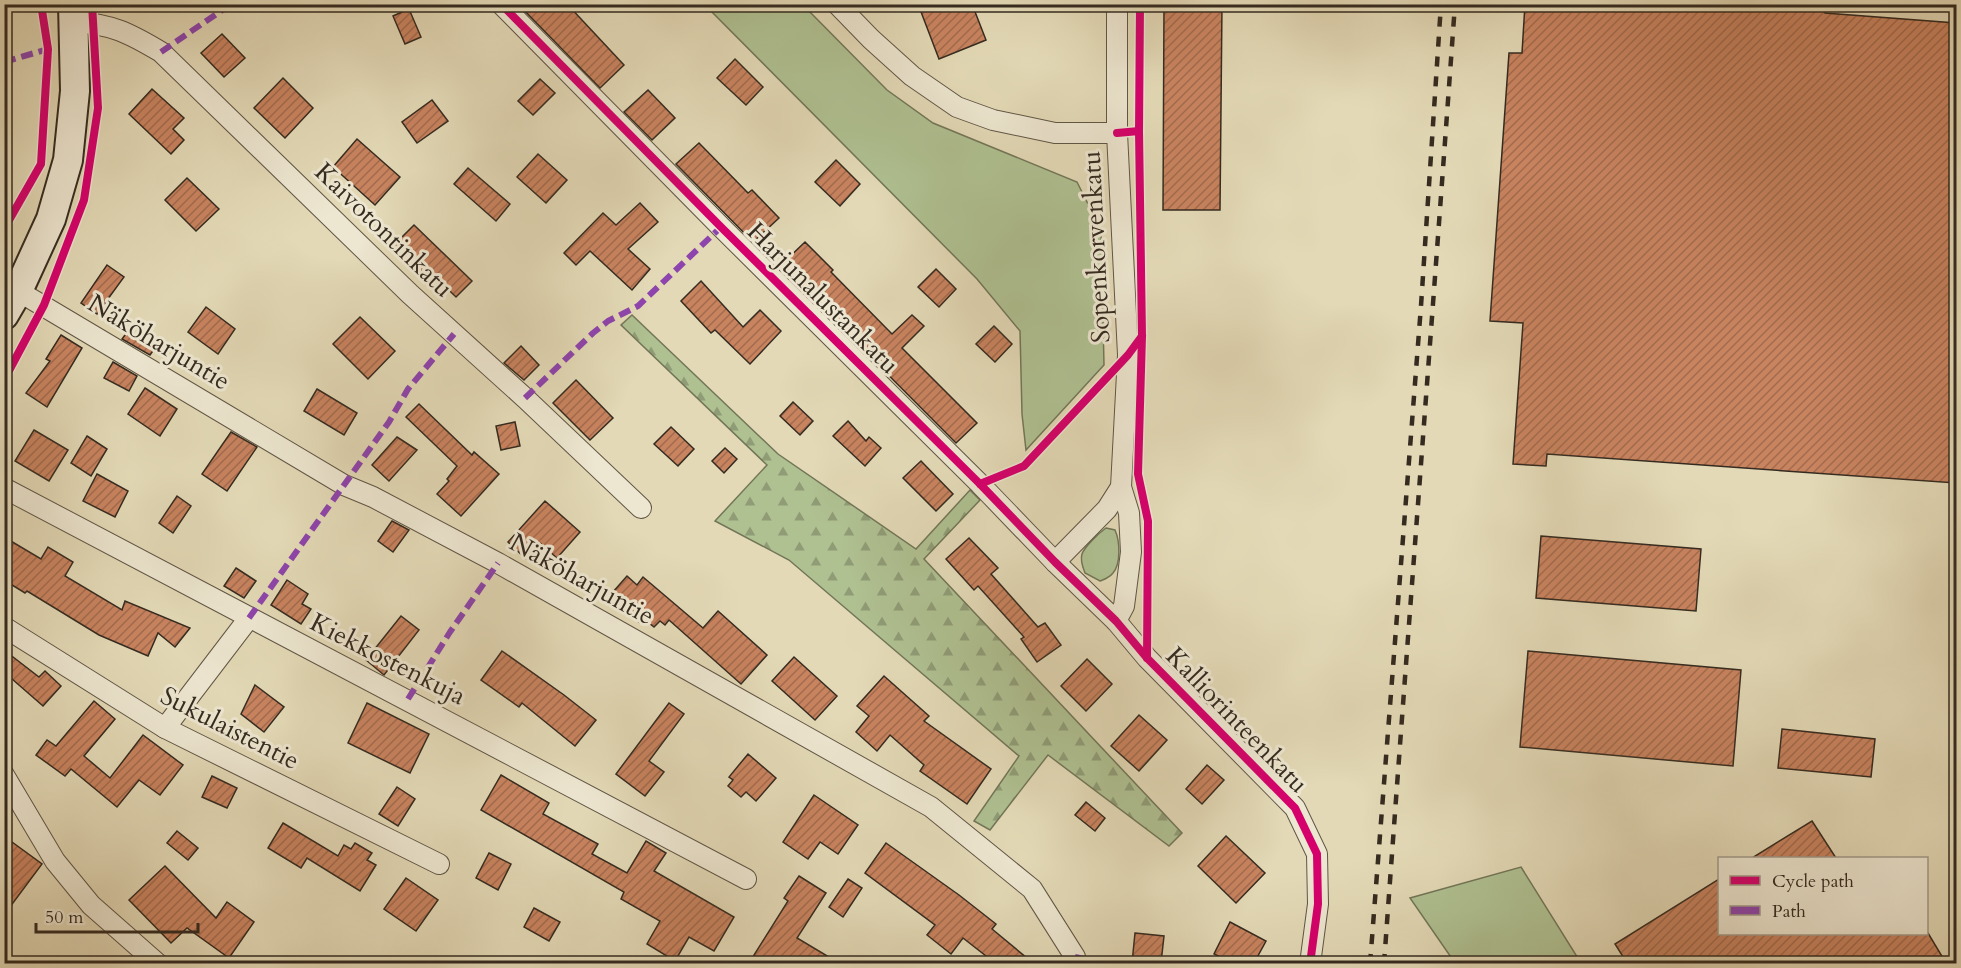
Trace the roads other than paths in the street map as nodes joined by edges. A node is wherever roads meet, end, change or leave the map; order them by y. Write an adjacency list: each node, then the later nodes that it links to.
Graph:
1 (501, 4): 10 (street, Harjunalustankatu)
2 (837, 4): 5 (street)
3 (1117, 4): 5 (street, Sopenkorvenkatu)
4 (73, 13): 6 (street); 9 (street, Kaivotontinkatu)
5 (1117, 133): 7 (street, Sopenkorvenkatu)
6 (11, 303): 21 (street, Näköharjuntie)
7 (1121, 487): 10 (street); 12 (street)
8 (4, 488): 11 (street, Kiekkostenkuja)
9 (641, 508)
10 (1055, 562): 12 (street, Harjunalustankatu)
11 (249, 618): 14 (street); 19 (street, Kiekkostenkuja)
12 (1116, 621): 22 (street, Kalliorinteenkatu)
13 (4, 627): 14 (street, Sukulaistentie)
14 (165, 728): 18 (street, Sukulaistentie)
15 (4, 775): 16 (street)
16 (16, 795): 17 (street); 20 (street)
17 (4, 812)
18 (439, 864)
19 (746, 879)
20 (158, 963)
21 (1075, 963)
22 (1310, 963)

